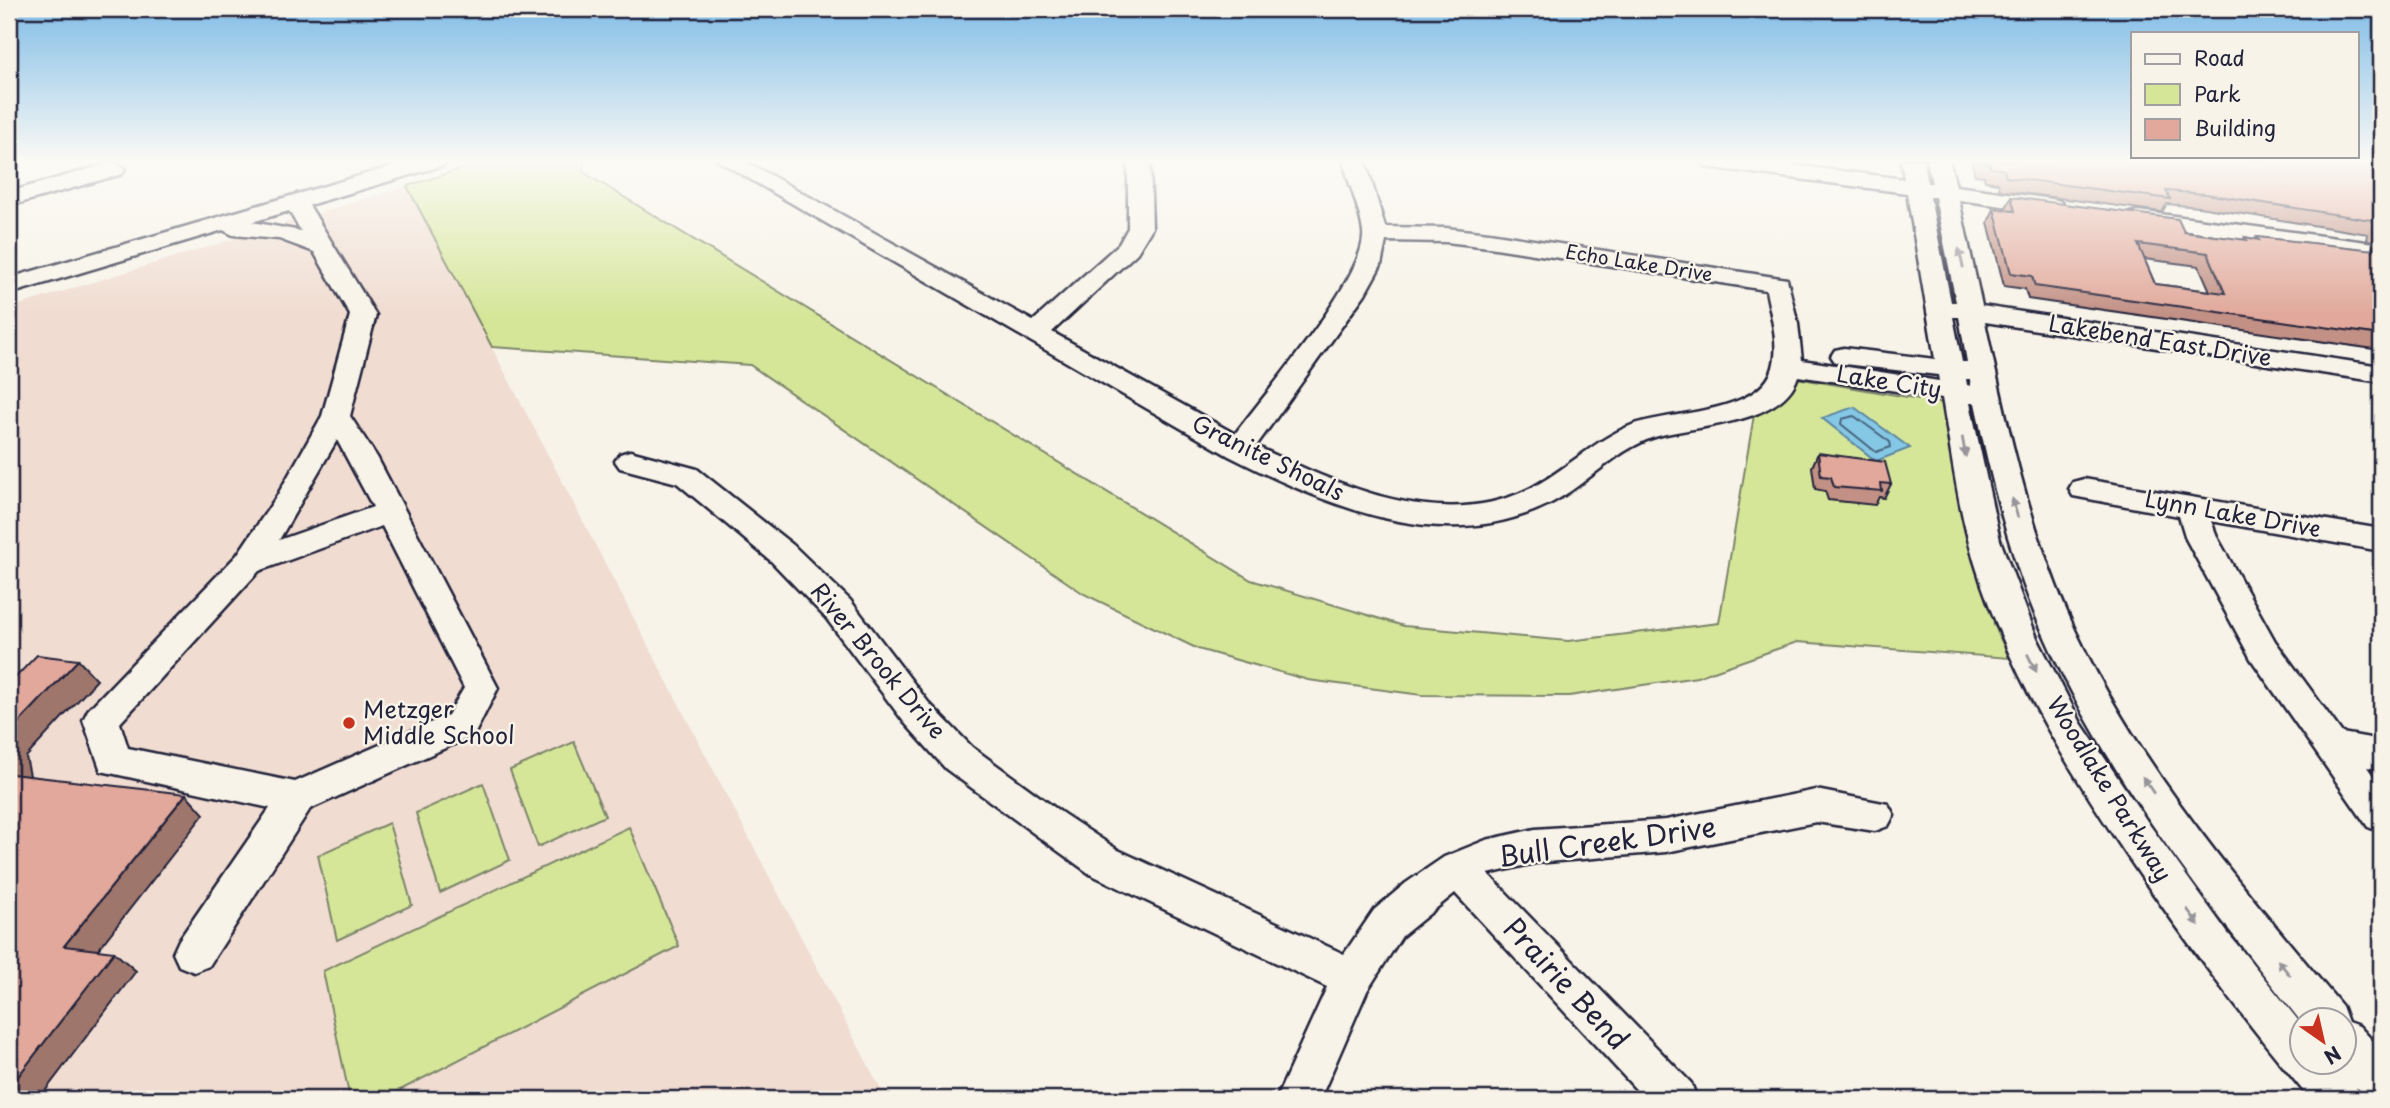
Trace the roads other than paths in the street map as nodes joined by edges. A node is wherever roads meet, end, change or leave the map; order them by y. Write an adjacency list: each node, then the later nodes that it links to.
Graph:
1 (263, 212): 10 (street)
2 (302, 212): 12 (street)
3 (330, 212): 12 (street)
4 (821, 212): 17 (street, Granite Shoals)
5 (1140, 212): 17 (street)
6 (1369, 212): 11 (street)
7 (1921, 212): 15 (street, Woodlake Parkway)
8 (1950, 212): 16 (street, Woodlake Parkway, one-way to 8)
9 (2118, 215): 13 (street)
10 (207, 228): 12 (street); 14 (street)
11 (1375, 234): 18 (street, Echo Lake Drive); 23 (street)
12 (322, 247): 22 (street)
13 (2381, 251)
14 (9, 286)
15 (1939, 307): 16 (street, Lakebend East Drive); 20 (street, Woodlake Parkway)
16 (1973, 312): 19 (street, Lakebend East Drive); 21 (street, Woodlake Parkway)
17 (1036, 332): 23 (street, Granite Shoals)
18 (1788, 356): 20 (street, Lake City); 23 (street, Granite Shoals)
19 (2381, 374)
20 (1952, 381): 21 (street, Lake City); 29 (street, Woodlake Parkway, one-way to 29)
21 (1987, 385): 30 (street, Woodlake Parkway, one-way to 21)
22 (336, 416): 27 (street); 31 (street)
23 (1239, 449)
24 (630, 461): 39 (street, River Brook Drive)
25 (2084, 489): 26 (street, Lynn Lake Drive)
26 (2191, 507): 28 (street, Lynn Lake Drive); 32 (street)
27 (391, 512): 31 (street); 34 (street)
28 (2381, 540)
29 (1990, 555): 30 (street); 41 (street, Woodlake Parkway, one-way to 41)
30 (2032, 559): 40 (street, Woodlake Parkway, one-way to 30)
31 (248, 562): 34 (street)
32 (2331, 745): 33 (street); 36 (street)
33 (2381, 755)
34 (297, 798): 38 (street)
35 (1875, 815): 37 (street, Bull Creek Drive)
36 (2381, 816)
37 (1458, 869): 39 (street, Bull Creek Drive); 46 (street, Prairie Bend)
38 (194, 953)
39 (1352, 978): 45 (street, Bull Creek Drive)
40 (2316, 1006)
41 (2288, 1040)
42 (2358, 1057): 44 (street)
43 (2319, 1076): 47 (street)
44 (2381, 1082)
45 (1298, 1099)
46 (1675, 1099)
47 (2339, 1099)

